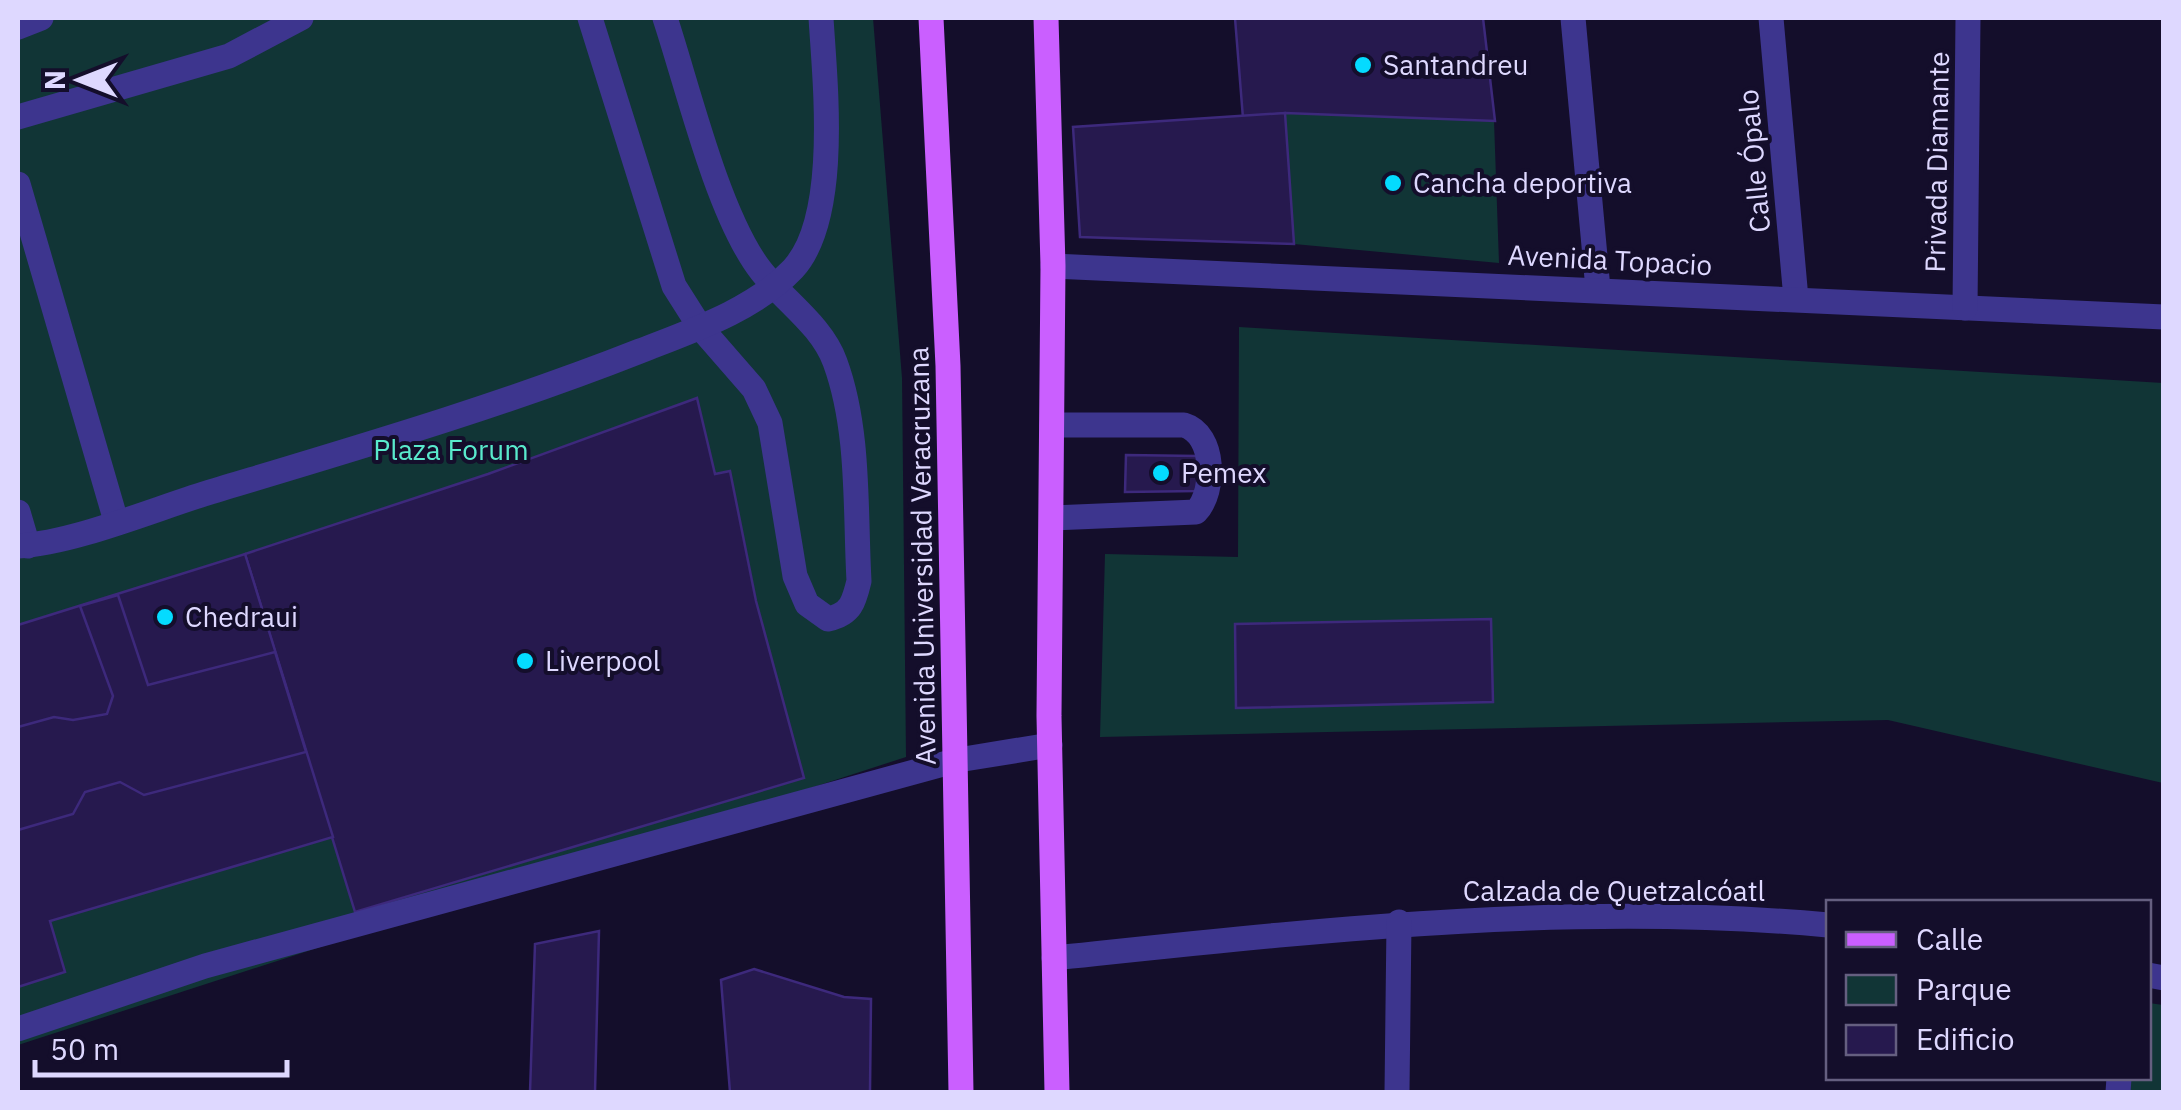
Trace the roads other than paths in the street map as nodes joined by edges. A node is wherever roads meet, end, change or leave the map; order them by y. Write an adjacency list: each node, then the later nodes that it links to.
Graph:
1 (41, 18): 11 (street)
2 (301, 18): 12 (street)
3 (590, 18): 20 (street)
4 (665, 18): 15 (street)
5 (821, 18): 15 (street)
6 (930, 18): 27 (main road, Avenida Universidad Veracruzana)
7 (1046, 18): 14 (main road)
8 (1573, 18): 16 (street)
9 (1771, 18): 17 (street, Calle Ópalo)
10 (1968, 18): 18 (street, Privada Diamante)
11 (18, 27)
12 (18, 117)
13 (18, 184): 24 (street)
14 (1053, 266): 16 (street, Avenida Topacio); 21 (main road)
15 (773, 285): 20 (street); 20 (street)
16 (1598, 289): 17 (street, Avenida Topacio)
17 (1796, 299): 18 (street, Avenida Topacio)
18 (1966, 308): 19 (street, Avenida Topacio)
19 (2164, 317)
20 (700, 327): 24 (street)
21 (1052, 425): 23 (main road); 23 (street)
22 (18, 512): 25 (street)
23 (1052, 518): 26 (main road)
24 (116, 521): 25 (street)
25 (22, 546)
26 (1050, 745): 27 (street); 30 (main road)
27 (958, 760): 31 (street); 32 (main road, Avenida Universidad Veracruzana)
28 (1399, 922): 29 (street, Calzada de Quetzalcóatl); 30 (street, Calzada de Quetzalcóatl); 34 (street)
29 (1826, 925)
30 (1054, 958): 33 (main road)
31 (18, 1029)
32 (961, 1092)
33 (1056, 1092)
34 (1397, 1092)

